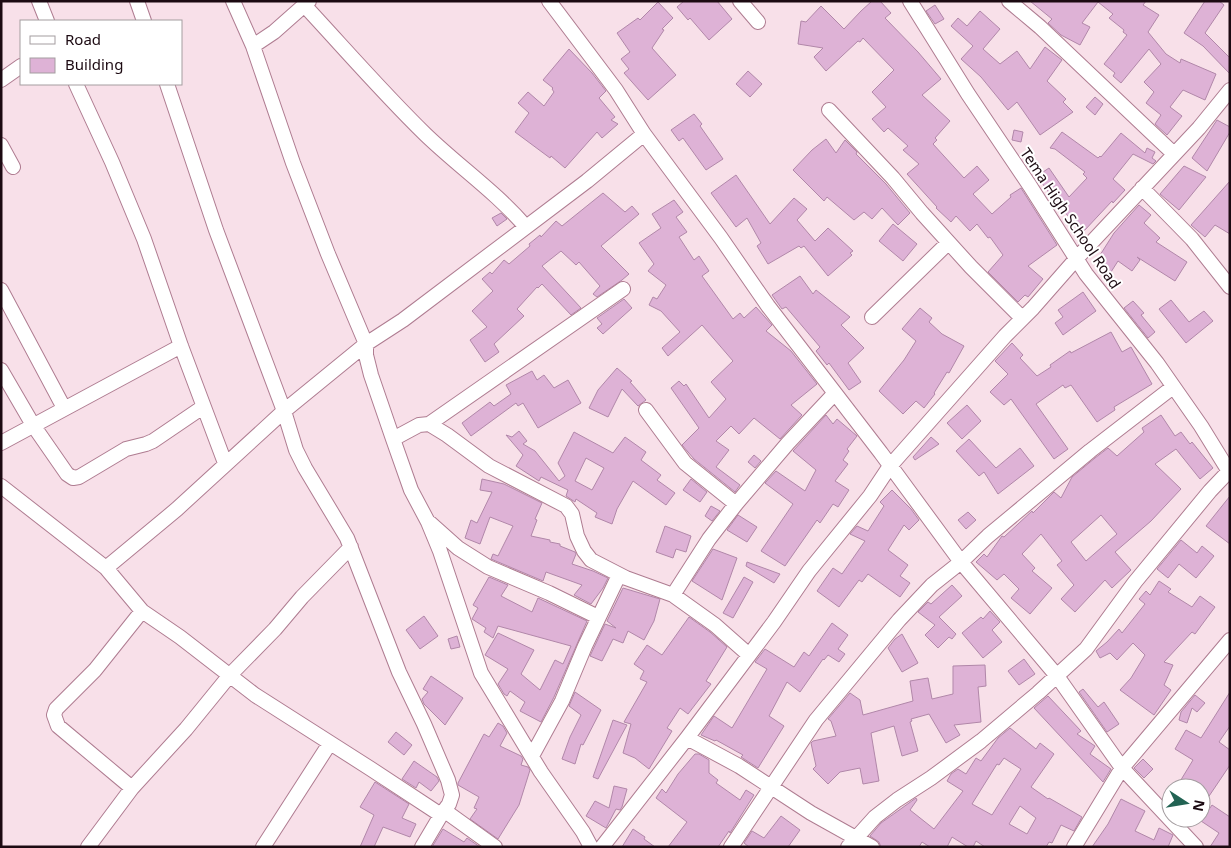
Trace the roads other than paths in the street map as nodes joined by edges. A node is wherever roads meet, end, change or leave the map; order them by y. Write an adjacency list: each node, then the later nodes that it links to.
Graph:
1 (39, 1): 9 (street)
2 (137, 1): 10 (street)
3 (233, 1): 12 (street)
4 (549, 1): 19 (street)
5 (740, 1): 11 (street)
6 (910, 1): 26 (street, Tema High School Road)
7 (1009, 1): 21 (street)
8 (307, 4): 12 (street); 24 (street)
9 (47, 20)
10 (144, 20)
11 (758, 22)
12 (253, 46): 32 (street)
13 (20, 67): 14 (street)
14 (1, 80)
15 (76, 85): 33 (street)
16 (167, 85): 40 (street)
17 (1230, 90): 21 (street)
18 (829, 110): 25 (street)
19 (644, 134): 24 (street); 36 (street)
20 (1, 145): 22 (street)
21 (1174, 154): 23 (street)
22 (13, 167)
23 (1142, 188): 26 (street); 27 (street)
24 (526, 227): 32 (street)
25 (948, 243): 30 (street); 31 (street)
26 (1076, 259): 31 (street); 35 (street, Tema High School Road)
27 (1230, 287)
28 (623, 289): 42 (street)
29 (1, 290): 38 (street)
30 (872, 317)
31 (1022, 318): 46 (street)
32 (366, 344): 40 (street); 43 (street)
33 (180, 346): 37 (street); 38 (street)
34 (1, 370): 41 (street)
35 (1173, 387): 47 (street, Tema High School Road); 52 (street)
36 (835, 392): 46 (street); 49 (street)
37 (203, 407): 41 (street); 45 (street)
38 (64, 408): 41 (street)
39 (646, 410): 49 (street)
40 (284, 411): 45 (street); 51 (street)
41 (33, 424): 44 (street)
42 (429, 424): 43 (street); 54 (street)
43 (393, 439): 50 (street)
44 (1, 443)
45 (226, 463): 53 (street)
46 (890, 466): 52 (street); 59 (street)
47 (1229, 472): 61 (street)
48 (1, 486): 53 (street)
49 (736, 504): 55 (street)
50 (428, 522): 57 (street); 64 (street)
51 (351, 548): 60 (street); 68 (street)
52 (961, 562): 61 (street); 66 (street)
53 (106, 568): 56 (street)
54 (619, 575): 55 (street); 57 (street)
55 (673, 595): 59 (street)
56 (142, 611): 60 (street); 67 (street)
57 (598, 617): 64 (street)
58 (1230, 640): 65 (street)
59 (748, 656): 62 (street)
60 (230, 674): 63 (street); 67 (street)
61 (1056, 676): 65 (street); 69 (street)
62 (687, 738): 66 (street); 75 (street)
63 (330, 743): 68 (street); 71 (street)
64 (532, 756): 74 (street)
65 (1122, 768): 78 (street); 79 (street)
66 (771, 787): 69 (street); 76 (street)
67 (132, 788): 70 (street)
68 (443, 813): 72 (street); 73 (street)
69 (852, 842): 77 (street)
70 (88, 847)
71 (264, 847)
72 (422, 847)
73 (495, 847)
74 (591, 847)
75 (602, 847)
76 (731, 847)
77 (872, 847)
78 (1074, 847)
79 (1196, 847)

